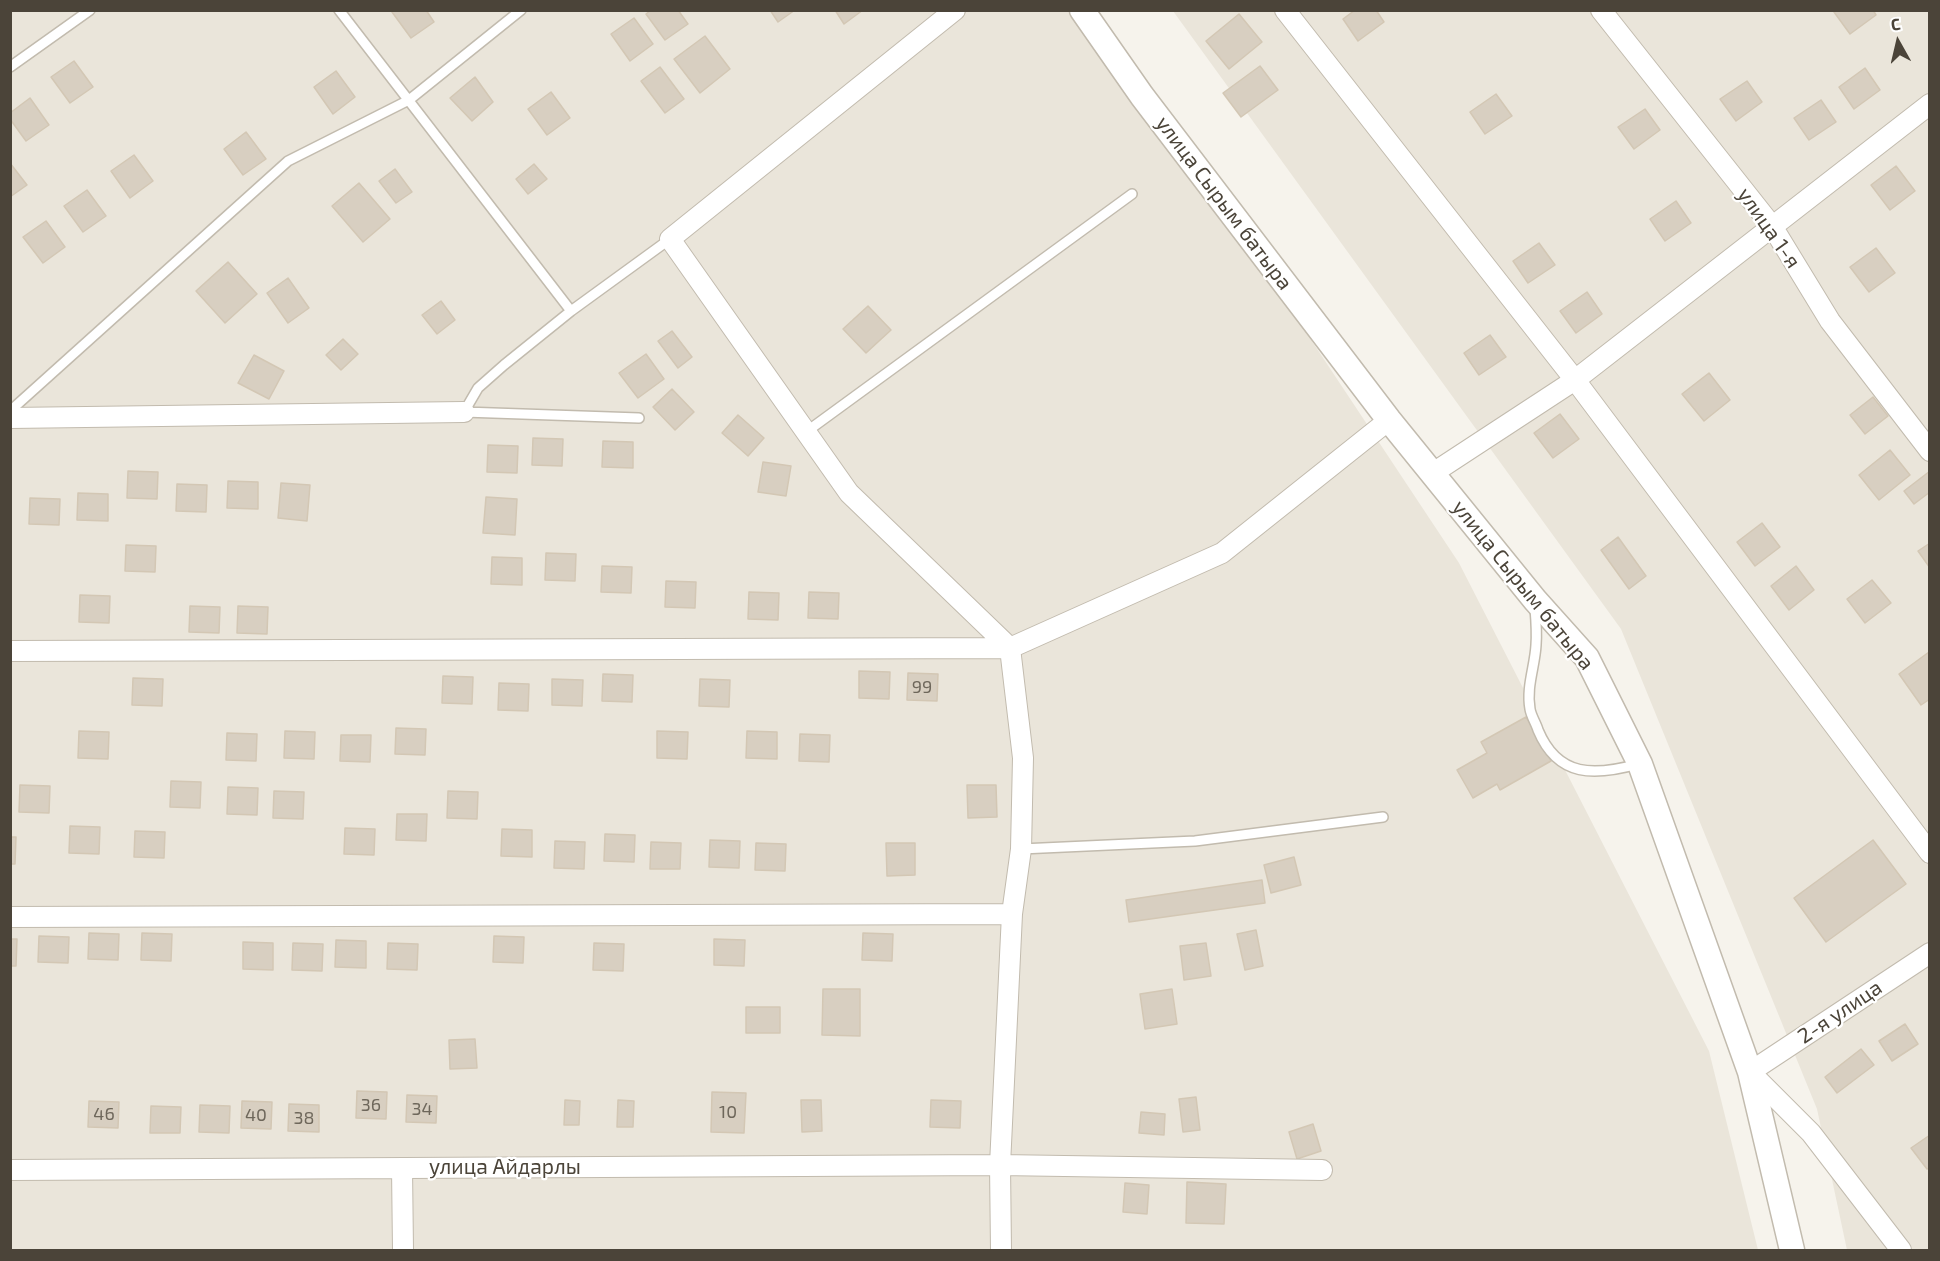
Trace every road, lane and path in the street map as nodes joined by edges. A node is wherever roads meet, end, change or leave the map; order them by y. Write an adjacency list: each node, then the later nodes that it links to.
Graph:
1 (90, 10): 8 (lane)
2 (339, 10): 9 (lane)
3 (521, 10): 9 (lane)
4 (955, 10): 13 (street)
5 (1082, 10): 20 (street, улица Сырым батыра)
6 (1285, 10): 15 (street)
7 (1601, 10): 12 (street, улица 1-я)
8 (10, 67)
9 (409, 100): 14 (lane); 16 (lane)
10 (1929, 104): 12 (street)
11 (1132, 194): 21 (lane)
12 (1772, 226): 15 (street); 22 (street, улица 1-я)
13 (670, 239): 14 (lane); 21 (street)
14 (571, 310): 17 (lane)
15 (1575, 380): 23 (street); 30 (street)
16 (10, 411)
17 (464, 412): 18 (street); 19 (lane)
18 (10, 418)
19 (639, 418)
20 (1389, 420): 23 (street, улица Сырым батыра); 25 (street)
21 (806, 432): 25 (street)
22 (1929, 451)
23 (1433, 473): 24 (street, улица Сырым батыра)
24 (1535, 600): 27 (street, улица Сырым батыра); 27 (lane)
25 (1010, 648): 26 (street); 29 (street)
26 (10, 651)
27 (1640, 764): 34 (street, улица Сырым батыра)
28 (1383, 817): 29 (lane)
29 (1021, 849): 31 (street)
30 (1929, 853)
31 (1012, 914): 32 (street); 35 (street)
32 (10, 917)
33 (1929, 953): 34 (street, 2-я улица)
34 (1750, 1072): 41 (street, улица Сырым батыра); 42 (street)
35 (1000, 1165): 36 (street, улица Айдарлы); 38 (street, улица Айдарлы); 40 (street)
36 (402, 1168): 37 (street, улица Айдарлы); 39 (street)
37 (10, 1170)
38 (1322, 1170)
39 (403, 1251)
40 (1001, 1251)
41 (1792, 1251)
42 (1901, 1251)

